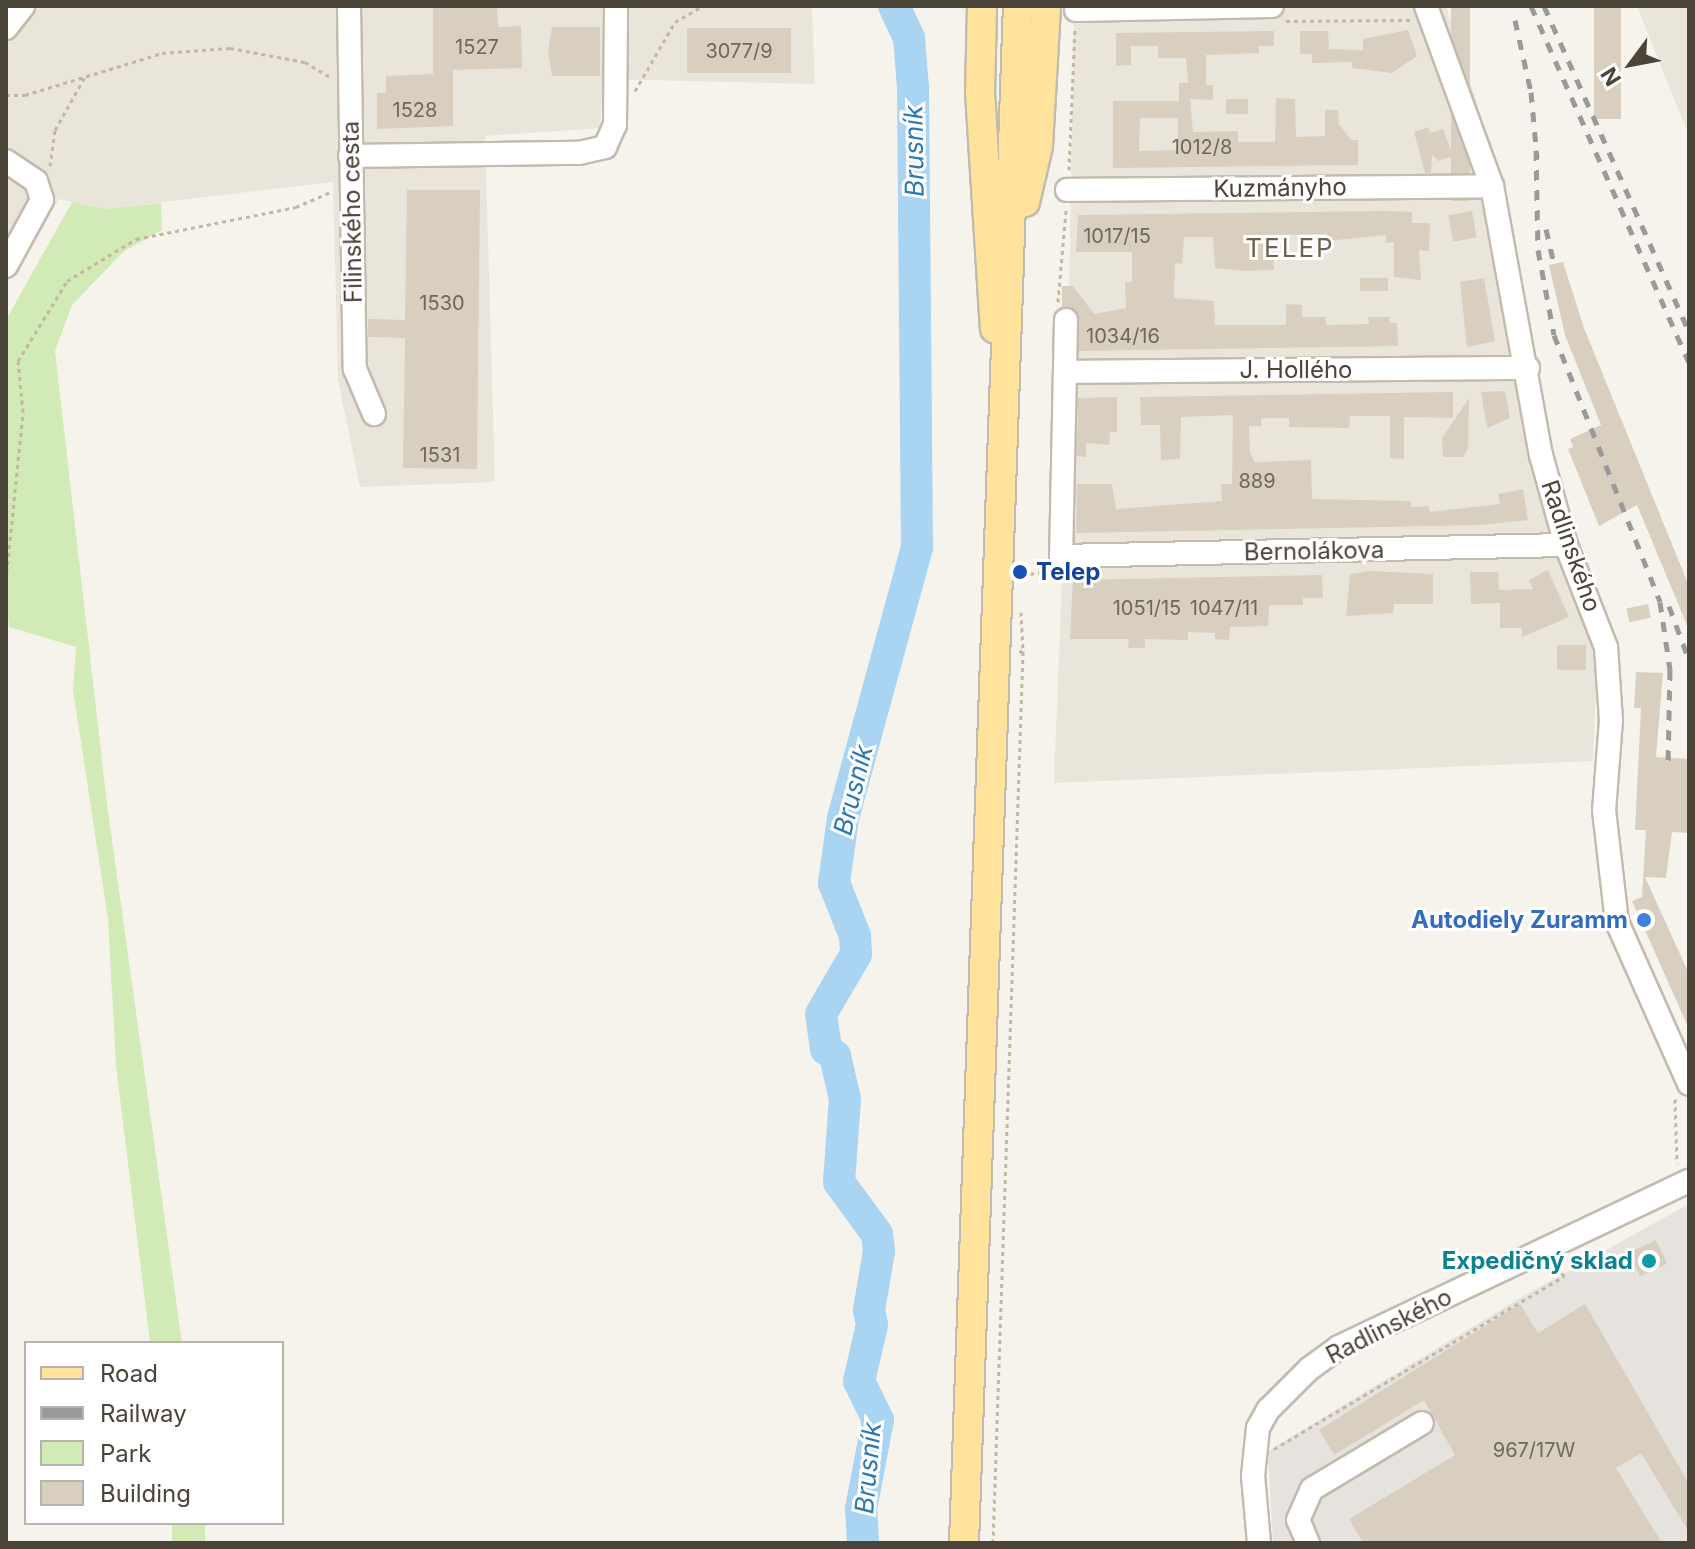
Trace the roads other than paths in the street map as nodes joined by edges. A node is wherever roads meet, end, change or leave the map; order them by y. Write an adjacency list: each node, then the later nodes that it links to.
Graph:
1 (23, 6): 10 (street)
2 (349, 6): 11 (street, Filinského cesta)
3 (616, 6): 11 (street)
4 (982, 6): 20 (main road)
5 (1018, 6): 15 (main road)
6 (1046, 6): 15 (main road)
7 (1272, 6): 8 (street)
8 (1076, 10)
9 (1420, 13): 13 (street, Radlinského)
10 (6, 28)
11 (350, 156): 21 (street, Filinského cesta)
12 (6, 161): 16 (street)
13 (1492, 186): 14 (street, Kuzmányho); 18 (street, Radlinského)
14 (1067, 190)
15 (1012, 258): 20 (main road)
16 (6, 266)
17 (1066, 320): 19 (street)
18 (1528, 368): 19 (street, J. Hollého); 22 (street, Radlinského)
19 (1065, 372): 22 (street, Bernolákova)
20 (1001, 377): 26 (main road)
21 (374, 414)
22 (1566, 545): 23 (street, Radlinského)
23 (1681, 1085)
24 (1680, 1186): 27 (street, Radlinského)
25 (1422, 1423): 28 (street)
26 (964, 1543)
27 (1259, 1543)
28 (1308, 1543)

